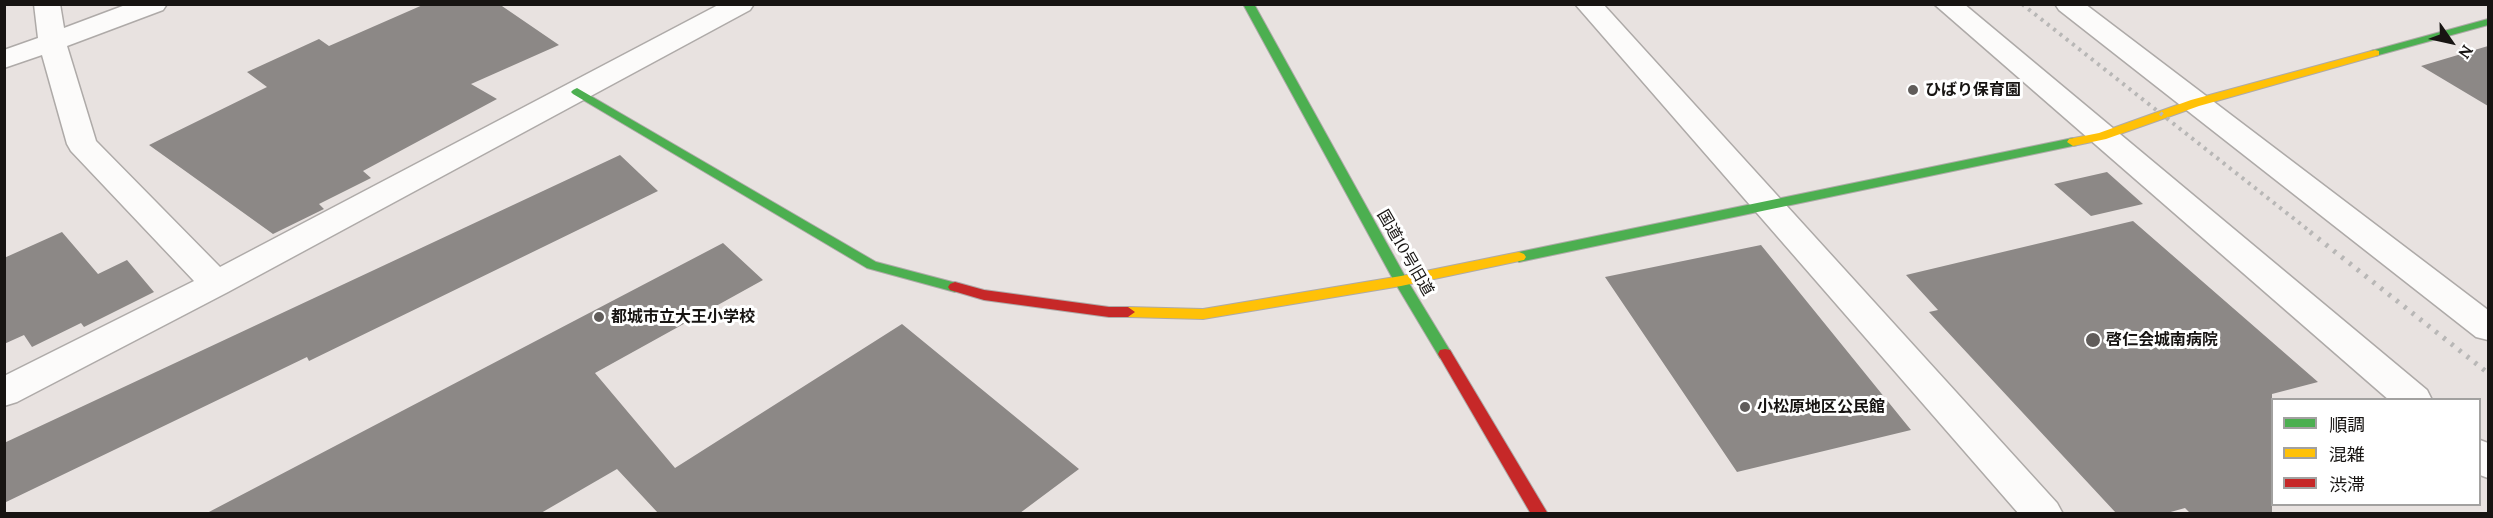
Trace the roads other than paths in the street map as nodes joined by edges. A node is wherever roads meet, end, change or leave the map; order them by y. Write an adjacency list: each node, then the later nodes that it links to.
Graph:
1 (47, 4): 9 (street)
2 (154, 4): 9 (street)
3 (741, 4): 11 (street)
4 (1248, 4): 15 (street, 国道10号旧道)
5 (1588, 4): 14 (street)
6 (1947, 4): 13 (street)
7 (2068, 4): 12 (street)
8 (2488, 22): 12 (street)
9 (52, 43): 10 (street); 16 (street)
10 (4, 60)
11 (577, 92): 15 (street); 16 (street)
12 (2195, 103): 13 (street); 17 (street)
13 (2102, 136): 14 (street); 19 (street)
14 (1768, 207): 15 (street); 21 (street)
15 (1401, 281): 20 (street, 国道10号旧道)
16 (216, 284): 18 (street)
17 (2488, 328)
18 (4, 392)
19 (2413, 398)
20 (1540, 513)
21 (2043, 513)

